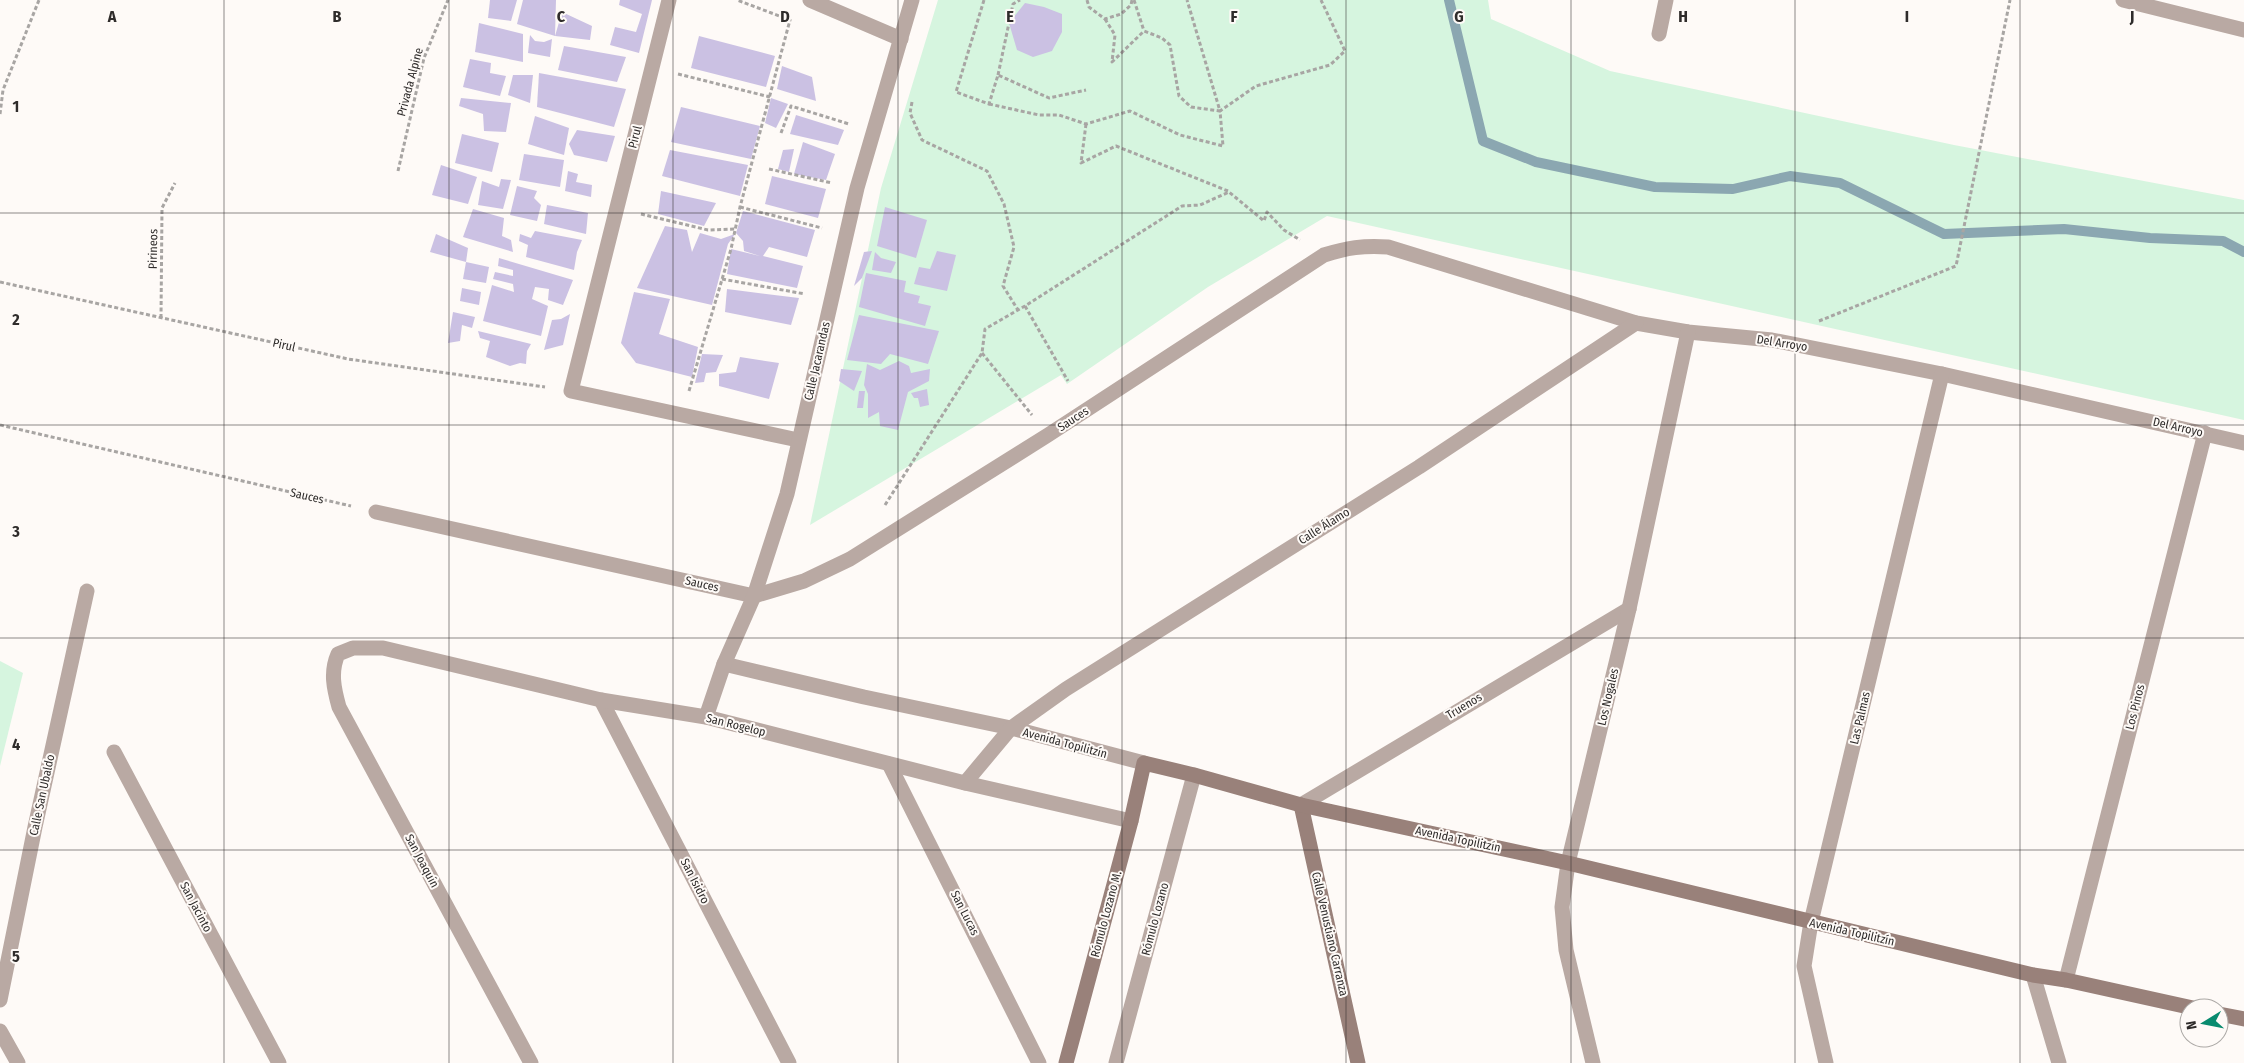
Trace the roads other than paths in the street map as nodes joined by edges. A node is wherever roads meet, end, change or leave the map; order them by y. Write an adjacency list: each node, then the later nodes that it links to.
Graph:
1 (669, 0): 14 (street, Pirul)
2 (810, 0): 8 (street)
3 (912, 0): 8 (street, Calle Jacarandas)
4 (1666, 0): 7 (street)
5 (2123, 0): 6 (street)
6 (2244, 30)
7 (1659, 34)
8 (901, 39): 14 (street, Calle Jacarandas)
9 (1324, 255): 10 (street, Del Arroyo); 18 (street, Sauces)
10 (1636, 323): 11 (street, Del Arroyo); 24 (street, Calle Álamo)
11 (1688, 332): 12 (street, Del Arroyo); 19 (street, Los Nogales)
12 (1942, 374): 13 (street, Del Arroyo); 33 (street, Las Palmas)
13 (2205, 434): 15 (street, Del Arroyo); 35 (street, Los Pinos)
14 (798, 440): 18 (street, Calle Jacarandas)
15 (2244, 443)
16 (376, 512): 18 (street, Sauces)
17 (87, 591): 36 (street, Calle San Ubaldo)
18 (754, 596): 21 (street, Calle Jacarandas)
19 (1629, 609): 30 (street, Truenos); 32 (street, Los Nogales)
20 (338, 654): 22 (street, San Rogelop); 43 (street, San Joaquín)
21 (724, 664): 23 (street, Calle Jacarandas); 24 (street, Avenida Topilitzín)
22 (601, 700): 23 (street, San Rogelop); 44 (street, San Isidro)
23 (706, 717): 26 (street, San Rogelop)
24 (1011, 728): 27 (street, Avenida Topilitzín); 29 (street, Calle Álamo)
25 (114, 752): 42 (street, San Jacinto)
26 (889, 764): 29 (street, San Rogelop); 45 (street, San Lucas)
27 (1144, 764): 28 (street, Avenida Topilitzín); 31 (street, Rómulo Lozano M.)
28 (1194, 775): 30 (street, Avenida Topilitzín); 47 (street, Rómulo Lozano)
29 (965, 783): 31 (street, San Rogelop)
30 (1301, 804): 32 (street, Avenida Topilitzín); 48 (street, Calle Venustiano Carranza)
31 (1132, 821): 46 (street, Rómulo Lozano M.)
32 (1568, 863): 33 (street, Avenida Topilitzín); 49 (street, Los Nogales)
33 (1811, 922): 34 (street, Avenida Topilitzín); 50 (street, Las Palmas)
34 (2032, 975): 35 (street, Avenida Topilitzín); 51 (street)
35 (2066, 980): 37 (street, Avenida Topilitzín)
36 (0, 1000)
37 (2179, 1005)
38 (2229, 1016): 39 (street)
39 (2244, 1019)
40 (0, 1031): 41 (street)
41 (18, 1063)
42 (279, 1063)
43 (531, 1063)
44 (790, 1063)
45 (1039, 1063)
46 (1066, 1063)
47 (1116, 1063)
48 (1358, 1063)
49 (1592, 1063)
50 (1826, 1063)
51 (2058, 1063)

